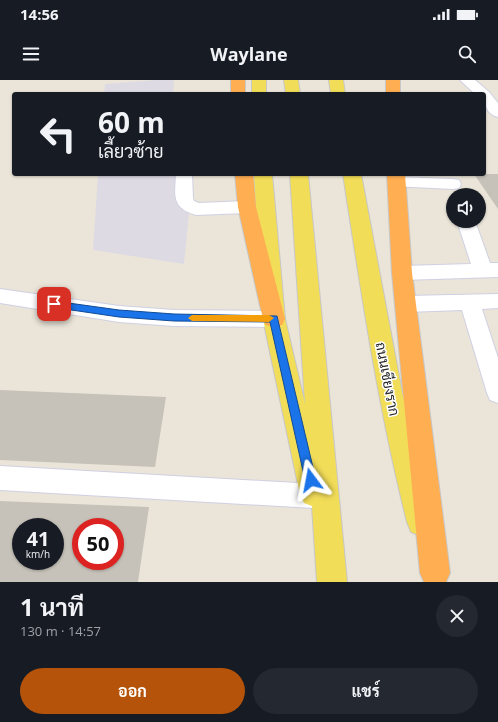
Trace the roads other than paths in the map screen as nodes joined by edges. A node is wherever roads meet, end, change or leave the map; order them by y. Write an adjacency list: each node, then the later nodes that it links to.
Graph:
1 (238, 80): 7 (highway)
2 (259, 80): 8 (main road)
3 (292, 80): 9 (main road)
4 (336, 80): 10 (main road)
5 (393, 80): 11 (highway)
6 (467, 80): 12 (street)
7 (238, 92)
8 (260, 92)
9 (293, 92)
10 (338, 92)
11 (393, 92)
12 (481, 92)
13 (498, 92): 14 (street)
14 (486, 94)
15 (486, 98): 16 (street)
16 (498, 113)
17 (184, 176): 24 (street)
18 (244, 176): 24 (highway)
19 (263, 176): 32 (main road)
20 (299, 176): 36 (main road)
21 (352, 176): 37 (main road, ถนนเชียงราก)
22 (397, 178): 23 (street); 27 (highway)
23 (453, 184)
24 (246, 207): 32 (highway)
25 (470, 228): 26 (street)
26 (491, 270): 27 (street)
27 (402, 273): 31 (highway)
28 (0, 296): 32 (street)
29 (498, 301): 30 (street)
30 (470, 302): 31 (street); 33 (street)
31 (406, 304): 37 (highway)
32 (274, 318): 35 (main road)
33 (498, 393)
34 (0, 478): 35 (street)
35 (314, 496): 36 (main road)
36 (329, 539): 38 (main road)
37 (436, 577)
38 (332, 582)

